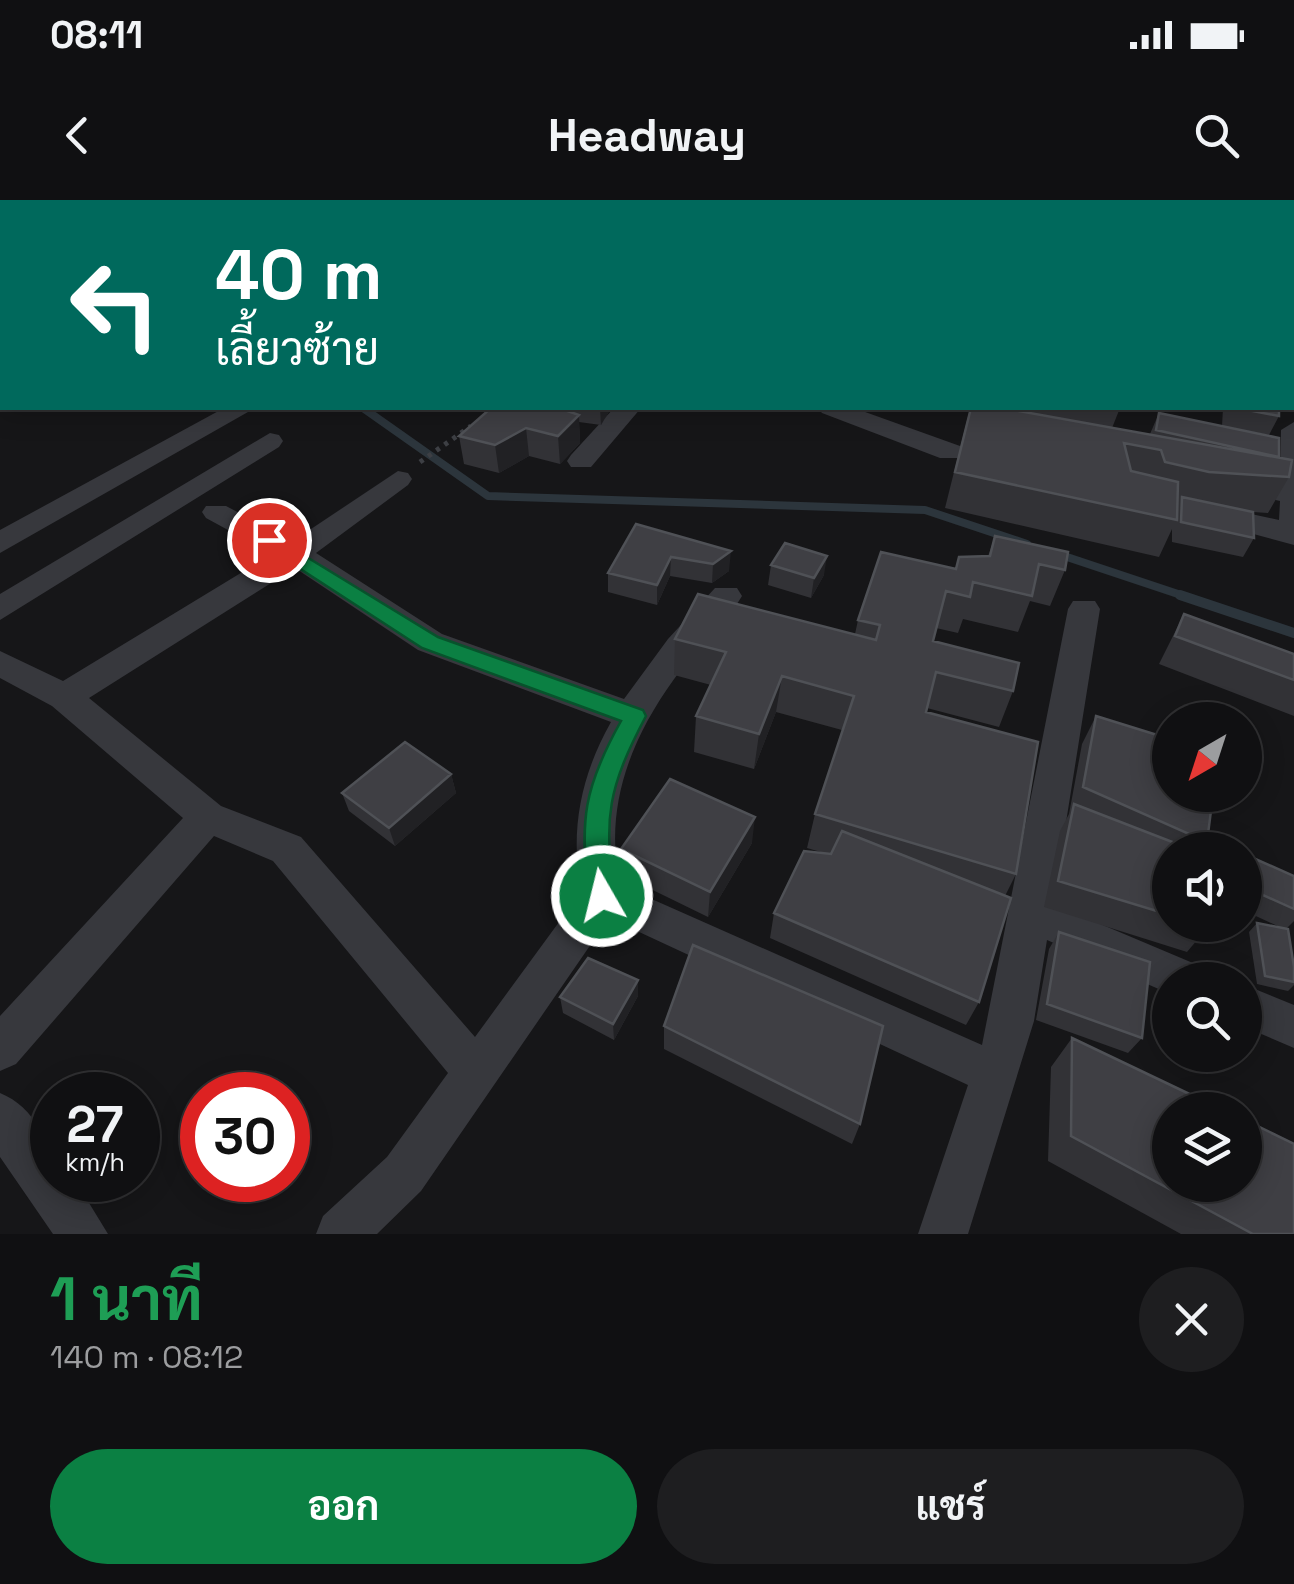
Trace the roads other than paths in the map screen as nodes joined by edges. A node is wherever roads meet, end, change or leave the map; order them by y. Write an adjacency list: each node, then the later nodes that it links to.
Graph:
1 (238, 410): 14 (street)
2 (626, 410): 7 (street)
3 (836, 410): 6 (street)
4 (1294, 430): 10 (street)
5 (270, 441): 17 (street)
6 (950, 452)
7 (581, 461)
8 (408, 472): 15 (street)
9 (1215, 478): 10 (street)
10 (1293, 494): 13 (street)
11 (216, 512): 15 (street)
12 (1219, 516): 13 (street)
13 (1293, 534)
14 (0, 543)
15 (295, 554): 20 (street); 21 (street)
16 (726, 596): 21 (street)
17 (0, 609)
18 (1084, 609): 24 (street)
19 (0, 663): 20 (street)
20 (64, 697): 22 (street)
21 (634, 716): 23 (street)
22 (208, 817): 28 (street); 29 (street)
23 (602, 896): 29 (street); 30 (street)
24 (1030, 914): 25 (street); 30 (street)
25 (1152, 966)
26 (1262, 1013): 27 (street)
27 (1294, 1027)
28 (0, 1049)
29 (476, 1072): 33 (street)
30 (994, 1074): 34 (street)
31 (0, 1116): 32 (street)
32 (84, 1234)
33 (341, 1234)
34 (943, 1234)

